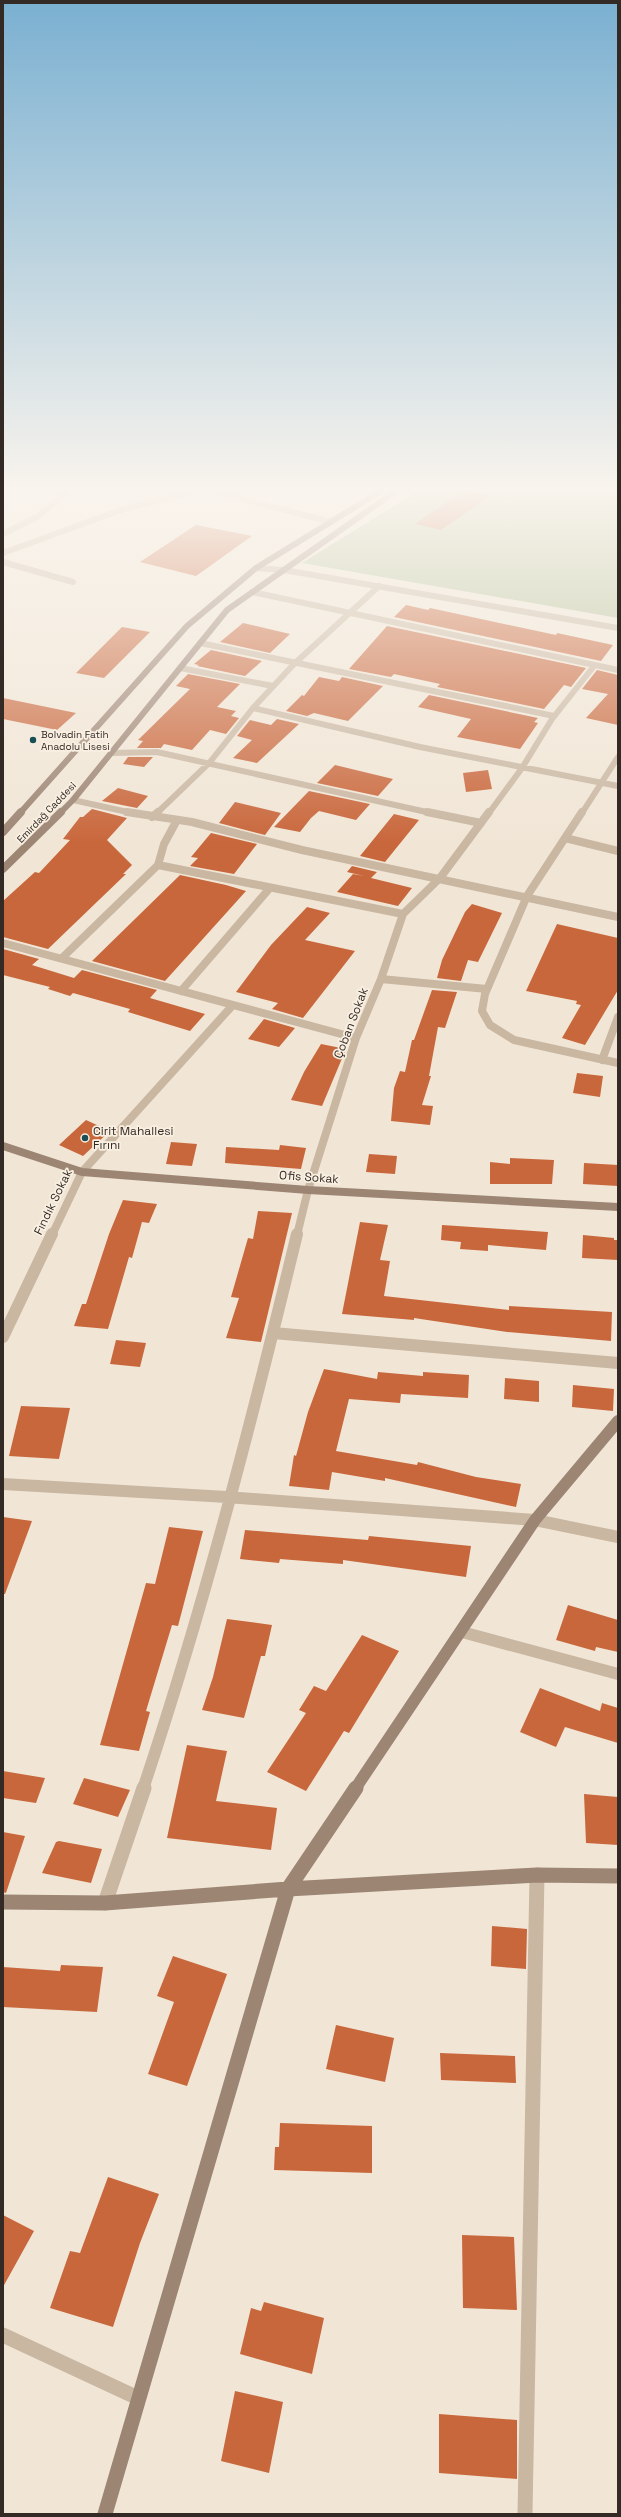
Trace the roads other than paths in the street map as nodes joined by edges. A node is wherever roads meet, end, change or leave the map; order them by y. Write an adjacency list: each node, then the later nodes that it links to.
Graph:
1 (208, 608): 26 (main road, Emirdağ Caddesi)
2 (229, 608): 8 (main road, Emirdağ Caddesi)
3 (326, 608): 6 (street)
4 (357, 608): 6 (street)
5 (507, 608): 7 (street)
6 (351, 614): 9 (street); 10 (street)
7 (618, 628)
8 (200, 643): 9 (street); 11 (main road, Emirdağ Caddesi)
9 (294, 664): 13 (street); 15 (street)
10 (594, 666): 12 (street); 15 (street, Çoban Sokak)
11 (180, 668): 13 (street); 16 (main road, Emirdağ Caddesi)
12 (618, 670)
13 (273, 686): 14 (street)
14 (253, 708): 18 (street); 19 (street)
15 (554, 716): 19 (street, Çoban Sokak)
16 (111, 753): 18 (street); 22 (main road, Emirdağ Caddesi)
17 (618, 757): 20 (street)
18 (210, 762): 23 (street); 25 (street)
19 (522, 768): 20 (street); 25 (street, Çoban Sokak)
20 (601, 783): 21 (street); 27 (street)
21 (618, 786)
22 (73, 800): 23 (street); 30 (main road, Emirdağ Caddesi)
23 (152, 817): 24 (street)
24 (177, 820): 29 (street); 31 (street)
25 (481, 823): 31 (street, Çoban Sokak)
26 (3, 832)
27 (566, 838): 28 (street); 33 (street)
28 (618, 851)
29 (158, 865): 32 (street); 37 (street)
30 (3, 869)
31 (440, 878): 33 (street); 34 (street, Çoban Sokak)
32 (269, 889): 34 (street); 40 (street)
33 (527, 896): 35 (street); 39 (street)
34 (403, 914): 38 (street, Çoban Sokak)
35 (618, 917)
36 (3, 943): 37 (street)
37 (62, 958): 40 (street)
38 (381, 979): 39 (street); 43 (street, Çoban Sokak)
39 (487, 989): 44 (street)
40 (181, 991): 41 (street)
41 (232, 1006): 43 (street); 47 (street, Fındık Sokak)
42 (618, 1018): 44 (street)
43 (356, 1038): 48 (street, Çoban Sokak)
44 (602, 1060): 45 (street)
45 (618, 1064)
46 (3, 1146): 47 (main road, Ofis Sokak)
47 (82, 1172): 48 (main road, Ofis Sokak); 51 (street, Fındık Sokak)
48 (308, 1190): 49 (main road, Ofis Sokak); 50 (street, Çoban Sokak)
49 (618, 1207)
50 (272, 1333): 52 (street); 55 (street, Çoban Sokak)
51 (3, 1337)
52 (618, 1363)
53 (618, 1421): 56 (main road)
54 (3, 1484): 55 (street)
55 (227, 1497): 56 (street); 64 (street, Çoban Sokak)
56 (535, 1520): 57 (street); 58 (main road)
57 (618, 1537)
58 (462, 1632): 59 (street); 62 (main road)
59 (618, 1674)
60 (537, 1875): 61 (main road); 62 (main road); 68 (street)
61 (618, 1876)
62 (288, 1889): 64 (main road); 66 (main road)
63 (3, 1902): 64 (main road)
64 (105, 1903)
65 (3, 2335): 66 (street)
66 (138, 2398): 67 (main road)
67 (105, 2514)
68 (525, 2514)

